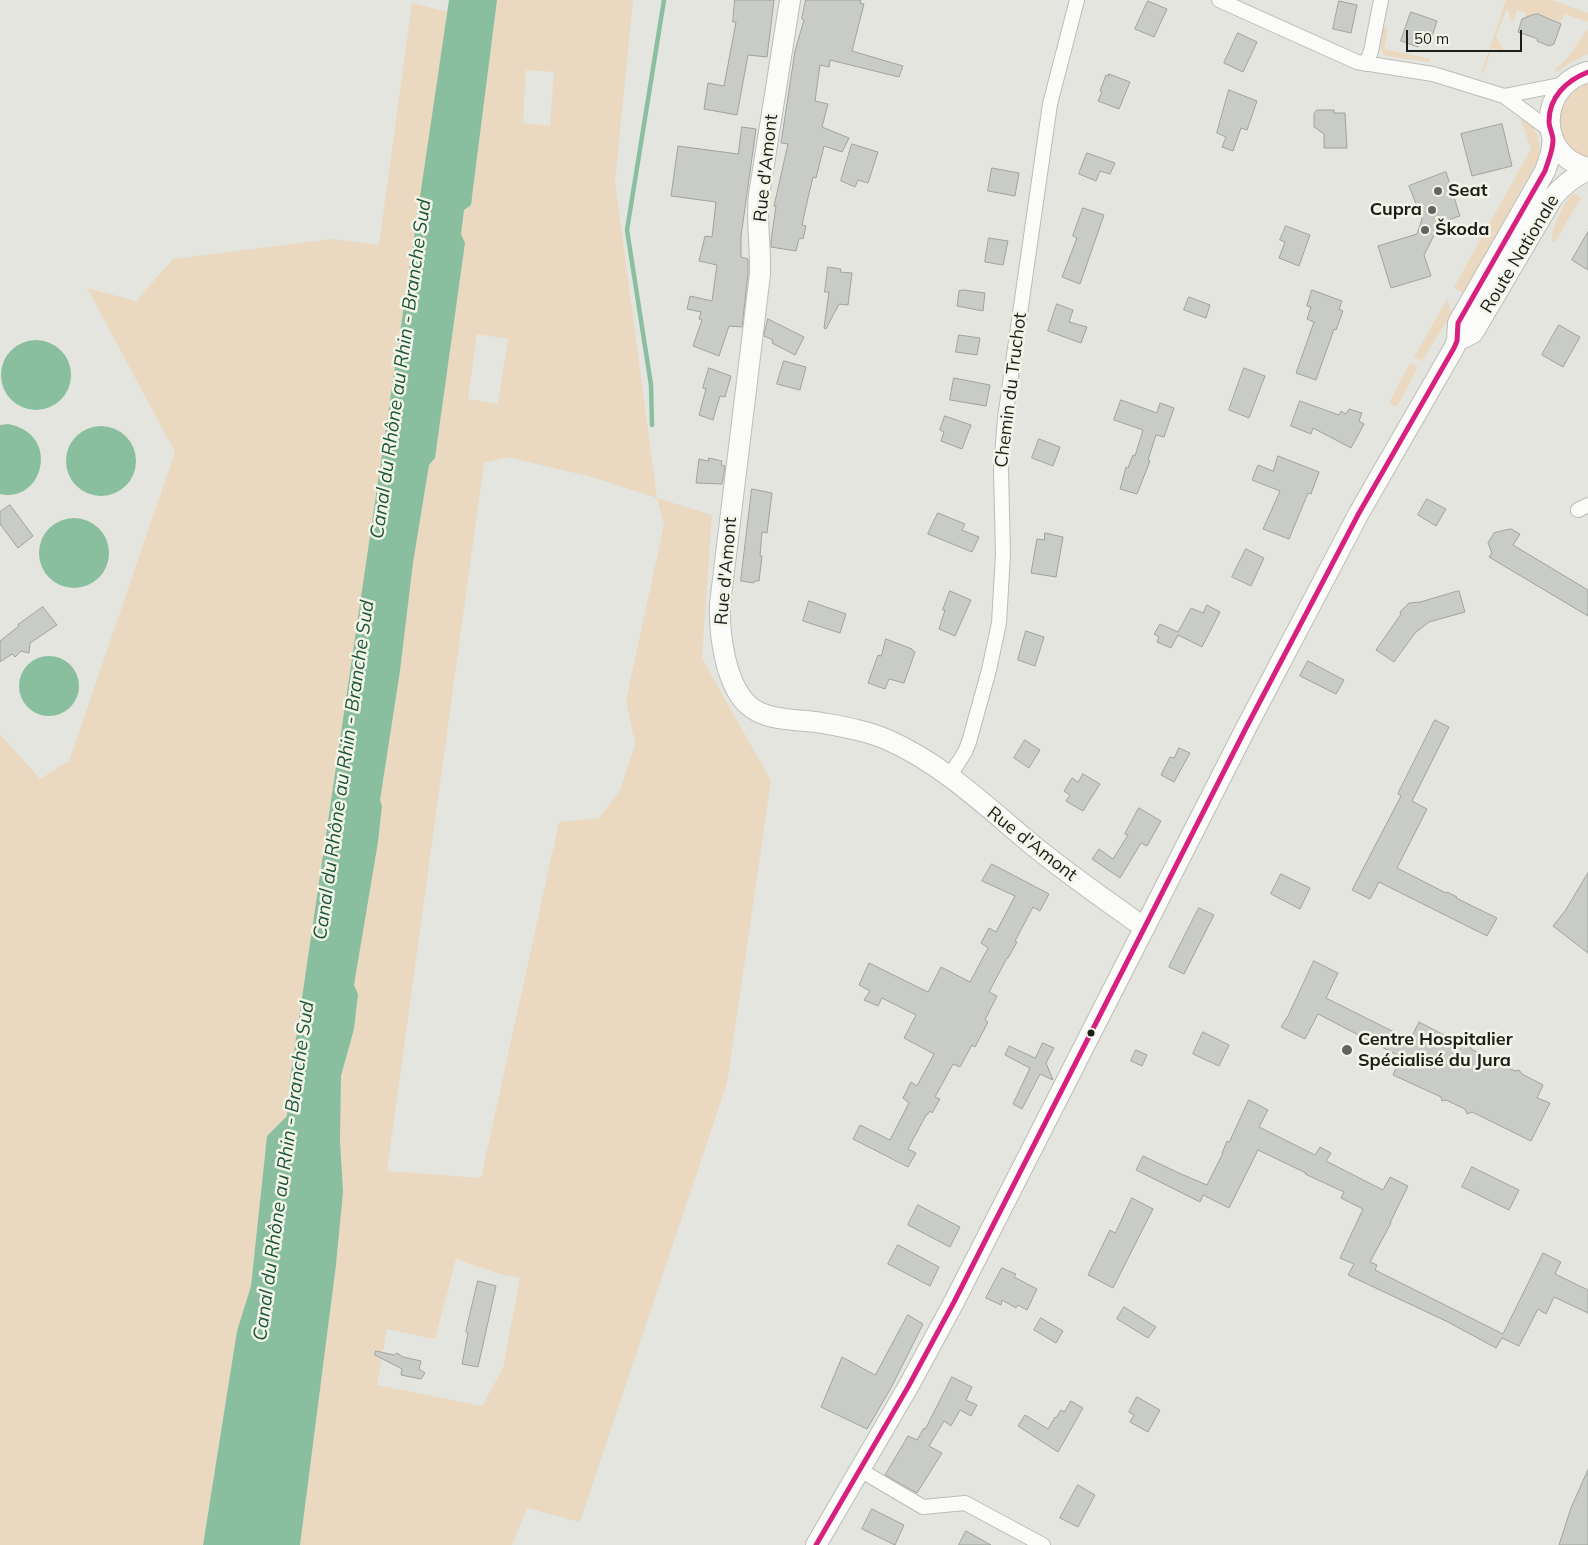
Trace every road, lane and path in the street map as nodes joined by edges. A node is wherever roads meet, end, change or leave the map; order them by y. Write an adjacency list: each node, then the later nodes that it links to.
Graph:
1 (790, 0): 12 (main road, Rue d'Amont)
2 (1077, 0): 12 (street, Chemin du Truchot)
3 (1219, 0): 5 (street)
4 (1381, 0): 5 (street)
5 (1366, 64): 8 (street)
6 (1588, 72): 7 (main road)
7 (1565, 84): 8 (street); 9 (main road, Route Nationale)
8 (1504, 96): 9 (street)
9 (1551, 134): 10 (main road); 11 (main road, Route Nationale)
10 (1588, 169): 11 (main road, Route Nationale)
11 (1457, 341): 13 (main road, Route Nationale)
12 (949, 777): 13 (main road, Rue d'Amont)
13 (1145, 927): 14 (main road, Route Nationale)
14 (860, 1470): 15 (main road, Route Nationale); 16 (street)
15 (816, 1545)
16 (1044, 1545)

